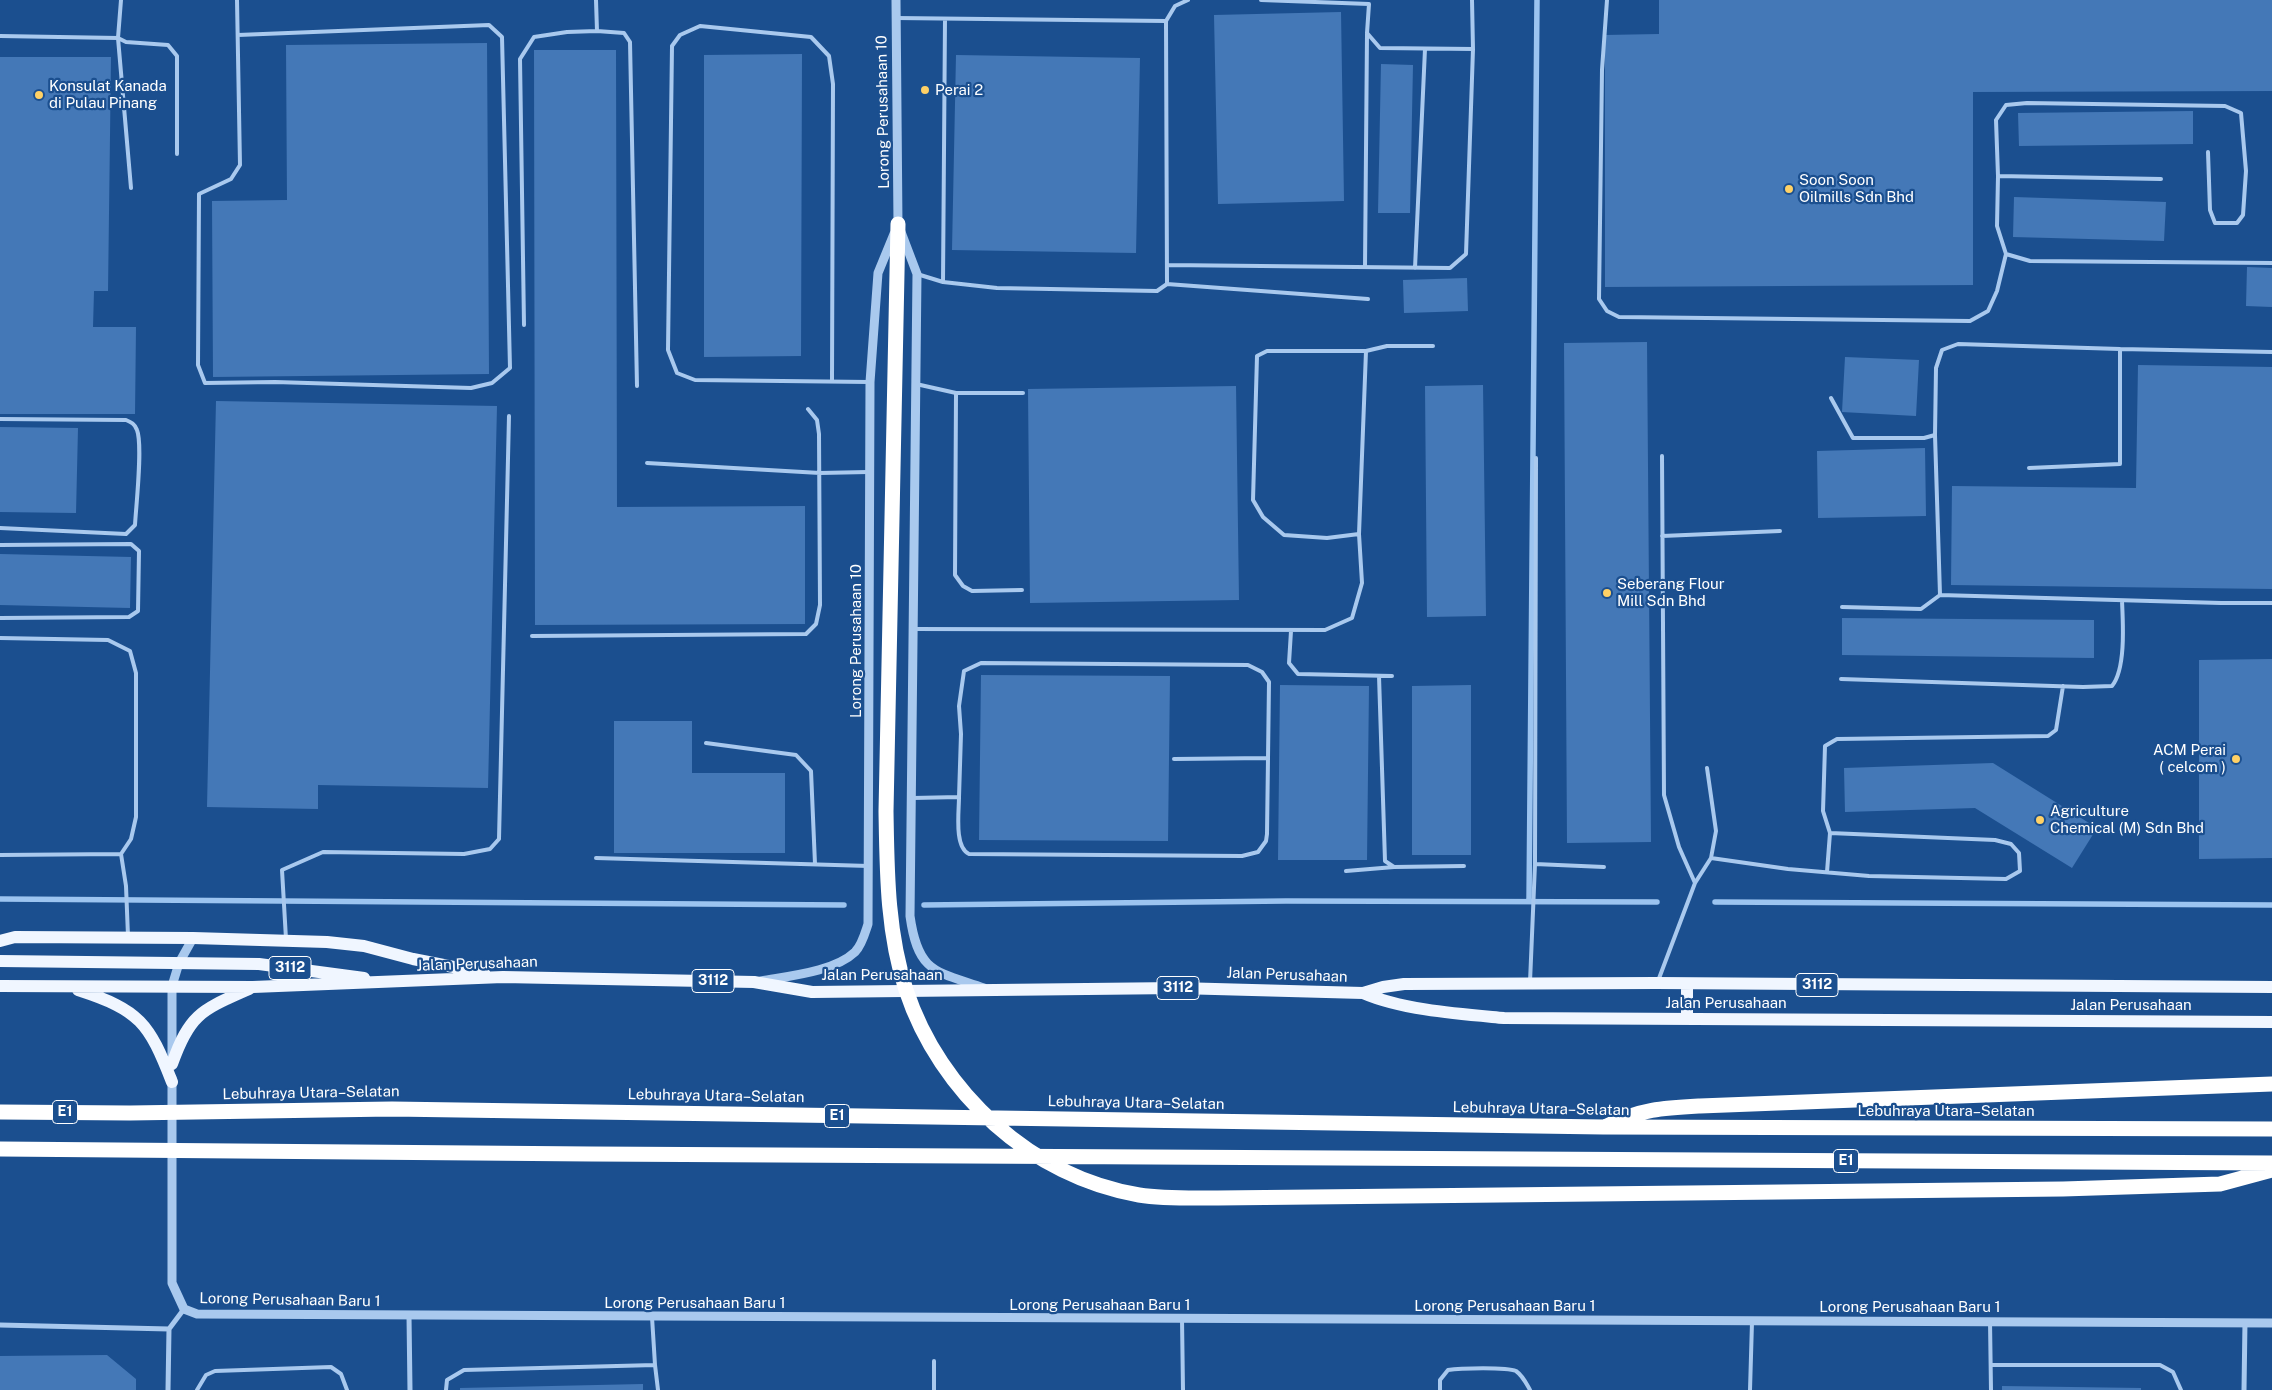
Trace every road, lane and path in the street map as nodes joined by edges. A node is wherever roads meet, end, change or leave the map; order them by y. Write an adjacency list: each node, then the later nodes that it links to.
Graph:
1 (121, 0): 17 (lane)
2 (237, 0): 15 (lane)
3 (596, 0): 13 (lane)
4 (896, 0): 10 (street, Lorong Perusahaan 10)
5 (1188, 0): 12 (lane)
6 (1260, 0): 9 (lane)
7 (1472, 0): 19 (lane)
8 (1607, 0): 26 (lane)
9 (1369, 2): 14 (lane)
10 (896, 18): 11 (lane); 25 (street, Lorong Perusahaan 10)
11 (946, 19): 12 (lane); 32 (lane)
12 (1166, 21): 28 (lane)
13 (596, 31): 35 (lane); 43 (lane)
14 (1367, 34): 18 (lane); 29 (lane)
15 (238, 35): 15 (lane)
16 (0, 36): 17 (lane)
17 (118, 38): 21 (lane); 24 (lane)
18 (1426, 49): 19 (lane); 30 (lane)
19 (1473, 49): 30 (lane)
20 (2208, 152): 22 (lane)
21 (177, 154)
22 (1998, 176): 23 (lane); 26 (lane)
23 (2161, 179)
24 (131, 188)
25 (898, 224): 31 (street, Lorong Perusahaan 10); 41 (street, Lorong Perusahaan 10); 125 (highway)
26 (2006, 254): 27 (lane)
27 (2272, 263)
28 (1167, 265): 29 (lane); 33 (lane)
29 (1365, 267): 30 (lane)
30 (1415, 268)
31 (917, 274): 32 (lane); 42 (street, Lorong Perusahaan 10)
32 (943, 282): 33 (lane)
33 (1167, 284): 34 (lane)
34 (1368, 299)
35 (524, 325)
36 (1433, 346): 38 (lane)
37 (2120, 349): 39 (lane); 50 (lane); 54 (lane)
38 (1366, 352): 59 (lane); 59 (lane)
39 (2272, 352)
40 (832, 380): 40 (lane); 41 (lane)
41 (870, 382): 55 (street, Lorong Perusahaan 10)
42 (916, 384): 44 (lane); 68 (street, Lorong Perusahaan 10)
43 (637, 386)
44 (956, 393): 45 (lane); 62 (lane)
45 (1023, 393)
46 (1831, 398): 50 (lane)
47 (808, 409): 56 (lane)
48 (509, 416): 99 (lane)
49 (0, 419): 57 (lane)
50 (1935, 435): 63 (lane)
51 (1662, 456): 60 (lane)
52 (1536, 458): 88 (lane)
53 (646, 463): 56 (lane)
54 (2029, 468)
55 (870, 472): 56 (lane); 89 (street, Lorong Perusahaan 10)
56 (820, 473): 70 (lane)
57 (0, 528)
58 (1780, 531): 60 (lane)
59 (1359, 534): 69 (lane)
60 (1662, 536): 95 (lane)
61 (0, 544): 67 (lane)
62 (1022, 590)
63 (1940, 595): 64 (lane); 66 (lane)
64 (2122, 601): 65 (lane); 75 (lane)
65 (2272, 602)
66 (1842, 607)
67 (0, 618)
68 (914, 629): 69 (lane); 81 (street, Lorong Perusahaan 10)
69 (1291, 631): 72 (lane)
70 (532, 636)
71 (0, 638): 83 (lane)
72 (1379, 676): 73 (lane); 92 (lane)
73 (1392, 676)
74 (1841, 679): 75 (lane)
75 (2063, 686): 82 (lane)
76 (706, 743): 87 (lane)
77 (1174, 758): 78 (lane)
78 (1268, 758): 80 (lane); 80 (lane)
79 (1707, 768): 86 (lane)
80 (959, 797): 81 (lane)
81 (910, 798): 113 (street, Lorong Perusahaan 10)
82 (1830, 833): 94 (lane); 94 (lane)
83 (121, 854): 84 (lane); 96 (lane)
84 (0, 855)
85 (596, 858): 87 (lane)
86 (1711, 858): 94 (lane); 95 (lane)
87 (815, 864): 89 (lane)
88 (1535, 864): 91 (lane); 106 (lane)
89 (868, 866): 104 (street, Lorong Perusahaan 10)
90 (1464, 866): 92 (lane)
91 (1604, 866)
92 (1394, 867): 93 (lane)
93 (1346, 871)
94 (1827, 872)
95 (1695, 883): 105 (lane)
96 (128, 932): 97 (main road); 98 (main road)
97 (193, 938): 99 (main road); 101 (street, Lorong Perusahaan Baru 1)
98 (0, 941)
99 (286, 941): 102 (main road)
100 (0, 961): 101 (main road, Jalan Perusahaan / 3112)
101 (178, 963): 103 (main road, Jalan Perusahaan / 3112); 110 (street, Lorong Perusahaan Baru 1)
102 (503, 977): 103 (main road, Jalan Perusahaan / 3112); 104 (main road, Jalan Perusahaan / 3112)
103 (402, 982): 111 (main road, Jalan Perusahaan / 3112)
104 (754, 982): 113 (main road, Jalan Perusahaan / 3112)
105 (1658, 983): 106 (main road, Jalan Perusahaan / 3112); 107 (main road, Jalan Perusahaan / 3112)
106 (1530, 984): 114 (main road, Jalan Perusahaan / 3112)
107 (1687, 984): 112 (main road, Jalan Perusahaan / 3112); 115 (main road)
108 (0, 986): 109 (main road, Jalan Perusahaan / 3112)
109 (68, 986): 110 (main road, Jalan Perusahaan / 3112); 118 (main road)
110 (172, 986): 111 (main road, Jalan Perusahaan / 3112); 117 (street, Lorong Perusahaan Baru 1)
111 (253, 987): 117 (main road)
112 (2272, 987)
113 (994, 991): 114 (main road, Jalan Perusahaan / 3112)
114 (1363, 993): 115 (main road, Jalan Perusahaan / 3112)
115 (1687, 1019): 116 (main road, Jalan Perusahaan / 3112)
116 (2272, 1022)
117 (172, 1064): 118 (street, Lorong Perusahaan Baru 1)
118 (172, 1082): 126 (street, Lorong Perusahaan Baru 1)
119 (2272, 1084): 121 (highway)
120 (0, 1112): 121 (highway, Lebuhraya Utara–Selatan / E1)
121 (1603, 1127): 122 (highway, Lebuhraya Utara–Selatan / E1)
122 (2272, 1129)
123 (0, 1149): 124 (highway, E1)
124 (2272, 1163)
125 (2272, 1170)
126 (184, 1308): 127 (street, Lorong Perusahaan Baru 1); 135 (street)
127 (409, 1316): 128 (street, Lorong Perusahaan Baru 1); 142 (street)
128 (652, 1317): 129 (street, Lorong Perusahaan Baru 1); 137 (lane)
129 (1182, 1319): 130 (street, Lorong Perusahaan Baru 1); 146 (lane)
130 (1752, 1320): 131 (street, Lorong Perusahaan Baru 1); 149 (lane)
131 (1990, 1322): 132 (street, Lorong Perusahaan Baru 1); 138 (lane)
132 (2245, 1322): 133 (street, Lorong Perusahaan Baru 1); 152 (street)
133 (2272, 1322)
134 (0, 1325): 135 (street)
135 (169, 1328): 139 (street)
136 (934, 1361): 145 (lane)
137 (654, 1365): 143 (lane); 144 (lane)
138 (1991, 1365): 150 (lane); 151 (lane)
139 (168, 1390)
140 (197, 1390): 141 (lane)
141 (347, 1390)
142 (410, 1390)
143 (446, 1390)
144 (658, 1390)
145 (934, 1390)
146 (1183, 1390)
147 (1440, 1390): 148 (lane)
148 (1530, 1390)
149 (1750, 1390)
150 (1991, 1390)
151 (2181, 1390)
152 (2244, 1390)

